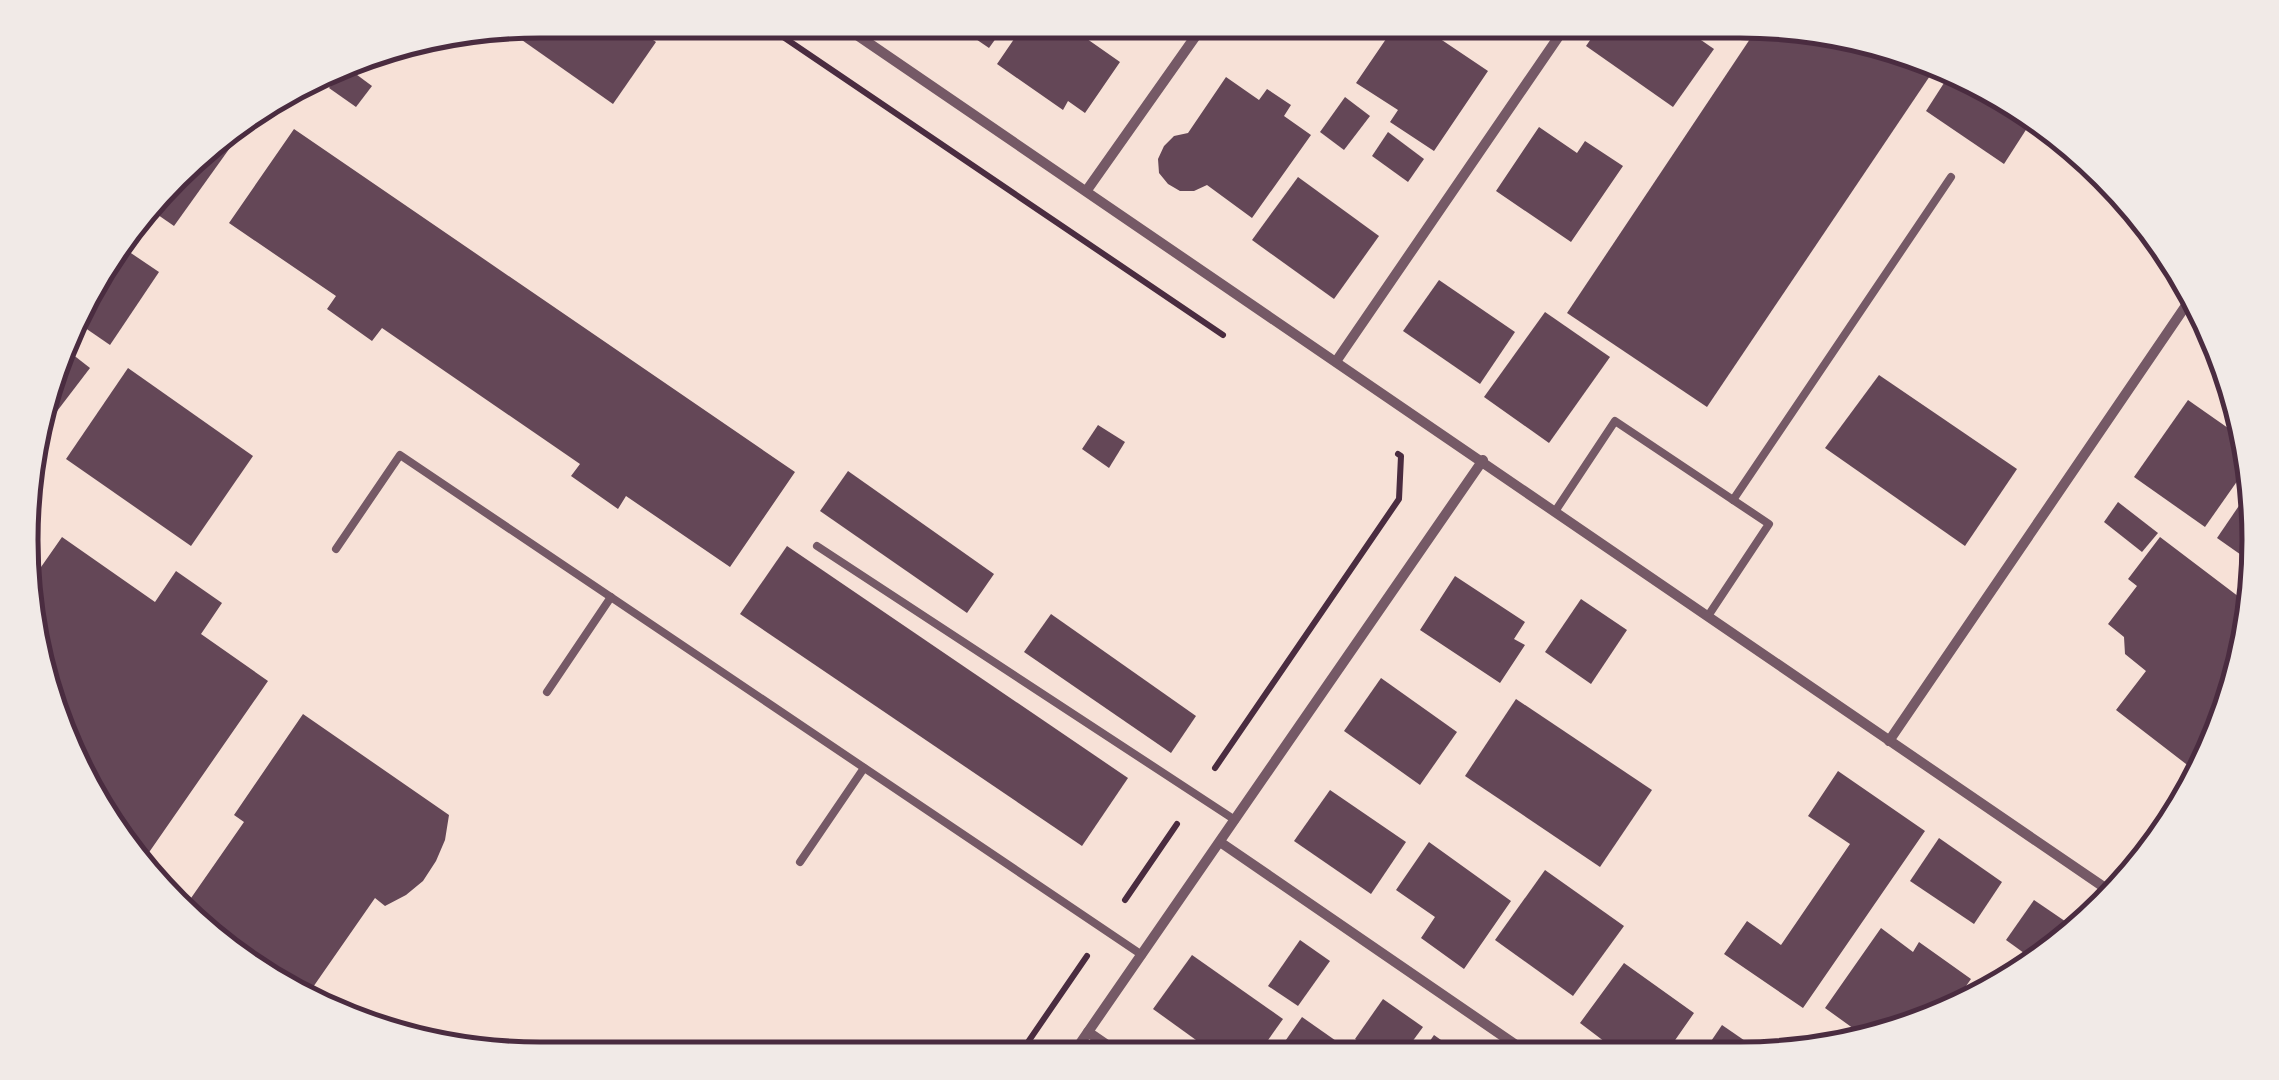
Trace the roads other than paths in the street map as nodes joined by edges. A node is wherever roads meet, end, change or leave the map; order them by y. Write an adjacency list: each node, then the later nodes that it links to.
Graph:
1 (862, 38): 5 (street)
2 (1194, 38): 5 (street)
3 (1558, 38): 7 (street)
4 (1951, 177): 9 (lane)
5 (1088, 190): 7 (street)
6 (2184, 308): 16 (street)
7 (1338, 360): 8 (street)
8 (1483, 460): 10 (street); 18 (street)
9 (1733, 500): 10 (lane); 14 (lane)
10 (1556, 510): 14 (street)
11 (818, 546): 18 (lane)
12 (336, 550): 13 (lane)
13 (612, 597): 15 (lane); 17 (lane)
14 (1708, 616): 16 (street)
15 (547, 692)
16 (1888, 741): 21 (street)
17 (864, 768): 20 (lane); 22 (lane)
18 (1235, 820): 19 (street)
19 (1220, 842): 22 (street); 26 (street)
20 (800, 862)
21 (2102, 886)
22 (1142, 955): 23 (street)
23 (1088, 1032): 24 (street); 25 (street)
24 (1081, 1042)
25 (1103, 1042)
26 (1512, 1042)

